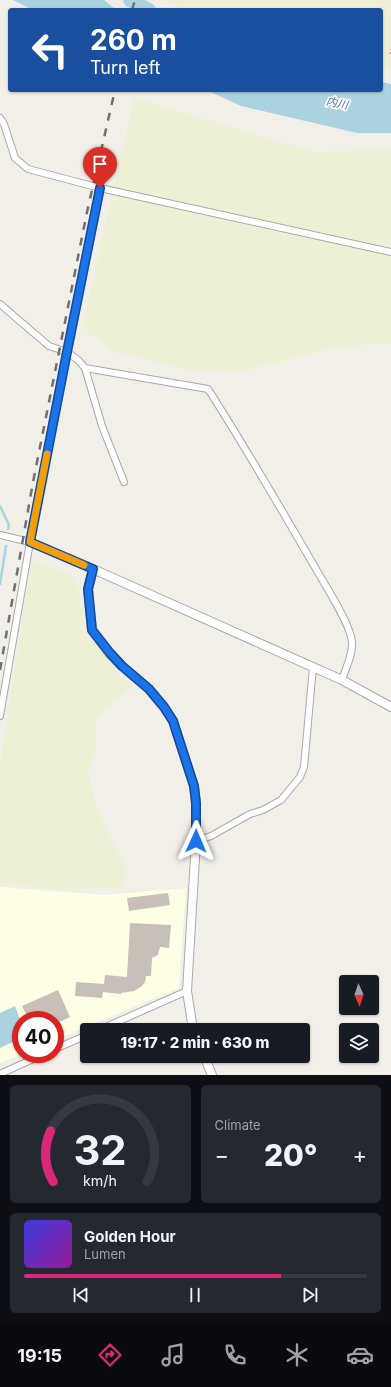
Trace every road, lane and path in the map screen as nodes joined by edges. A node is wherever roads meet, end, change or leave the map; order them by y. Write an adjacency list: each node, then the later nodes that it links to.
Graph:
1 (391, 49): 2 (path)
2 (390, 54)
3 (0, 118): 4 (street)
4 (100, 188): 5 (street); 7 (street)
5 (391, 252)
6 (0, 304): 7 (street)
7 (67, 352): 8 (street); 11 (street)
8 (85, 368): 9 (street); 14 (street)
9 (124, 482)
10 (0, 535): 11 (street)
11 (30, 542): 12 (street); 16 (street)
12 (93, 569): 13 (street); 17 (street)
13 (313, 667): 14 (street); 17 (street)
14 (342, 680): 15 (street)
15 (391, 707)
16 (0, 716)
17 (196, 841): 18 (street)
18 (187, 991): 19 (street); 20 (street)
19 (114, 1023)
20 (192, 1023)
21 (80, 1038): 22 (street)
22 (64, 1045)
23 (24, 1063): 25 (street)
24 (207, 1063): 26 (street)
25 (0, 1074)
26 (212, 1075)

